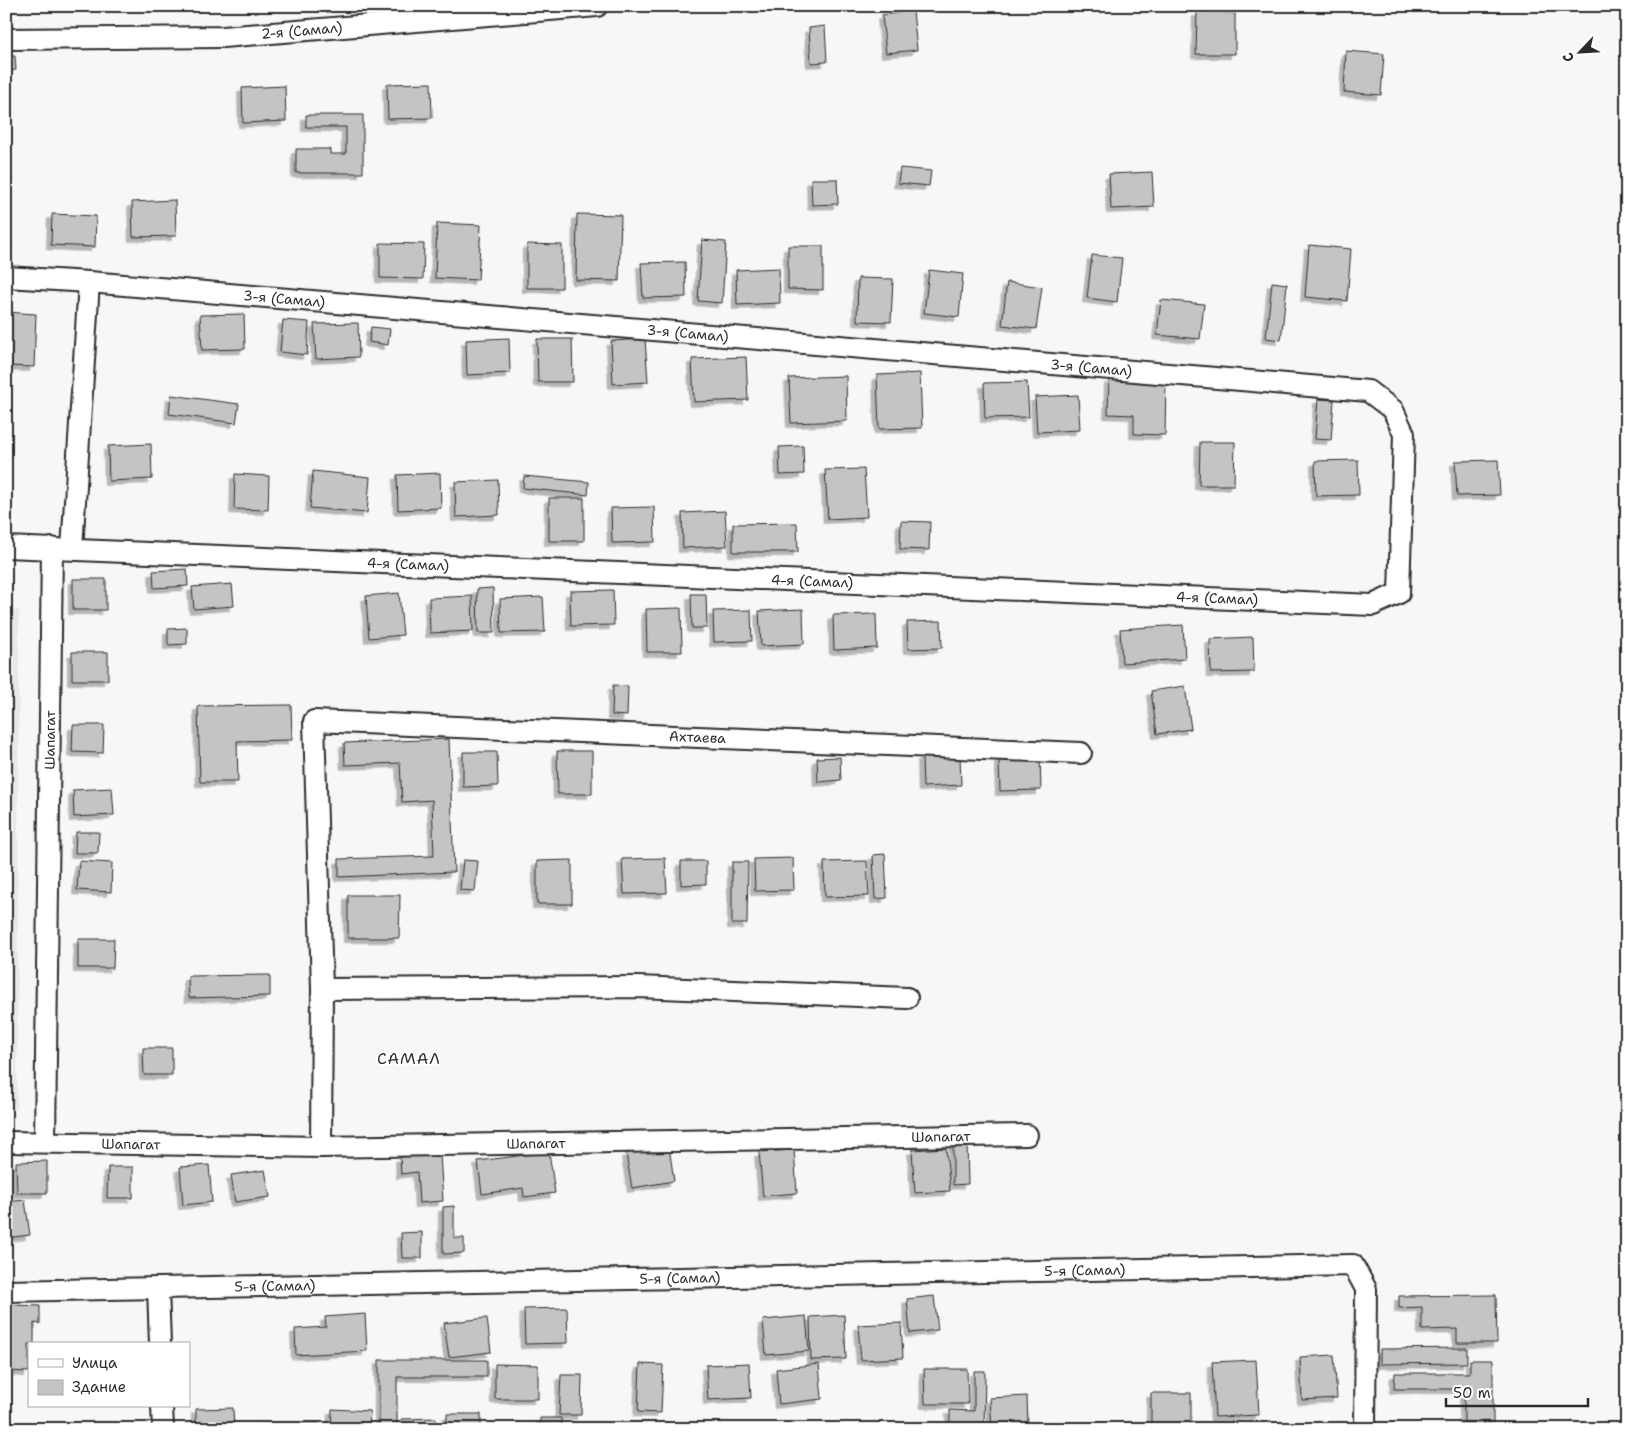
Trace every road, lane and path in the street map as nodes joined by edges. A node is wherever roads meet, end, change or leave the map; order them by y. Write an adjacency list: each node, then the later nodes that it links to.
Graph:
1 (597, 6): 2 (street, 2-я (Самал))
2 (6, 40)
3 (6, 277): 4 (street, 3-я (Самал))
4 (89, 282): 5 (street, 3-я (Самал)); 7 (street, Шапагат)
5 (1368, 391): 7 (street, 4-я (Самал))
6 (6, 547): 7 (street, 4-я (Самал))
7 (62, 549): 13 (street, Шапагат)
8 (1081, 753): 9 (street, Ахтаева)
9 (322, 989): 10 (street); 14 (street)
10 (907, 998)
11 (1027, 1135): 14 (street, Шапагат)
12 (6, 1142): 13 (street, Шапагат)
13 (45, 1142): 14 (street, Шапагат)
14 (321, 1147)
15 (158, 1288): 16 (street, 5-я (Самал)); 17 (street); 20 (street, 5-я (Самал))
16 (6, 1292)
17 (160, 1342)
18 (162, 1408): 19 (street)
19 (163, 1429)
20 (1365, 1429)

